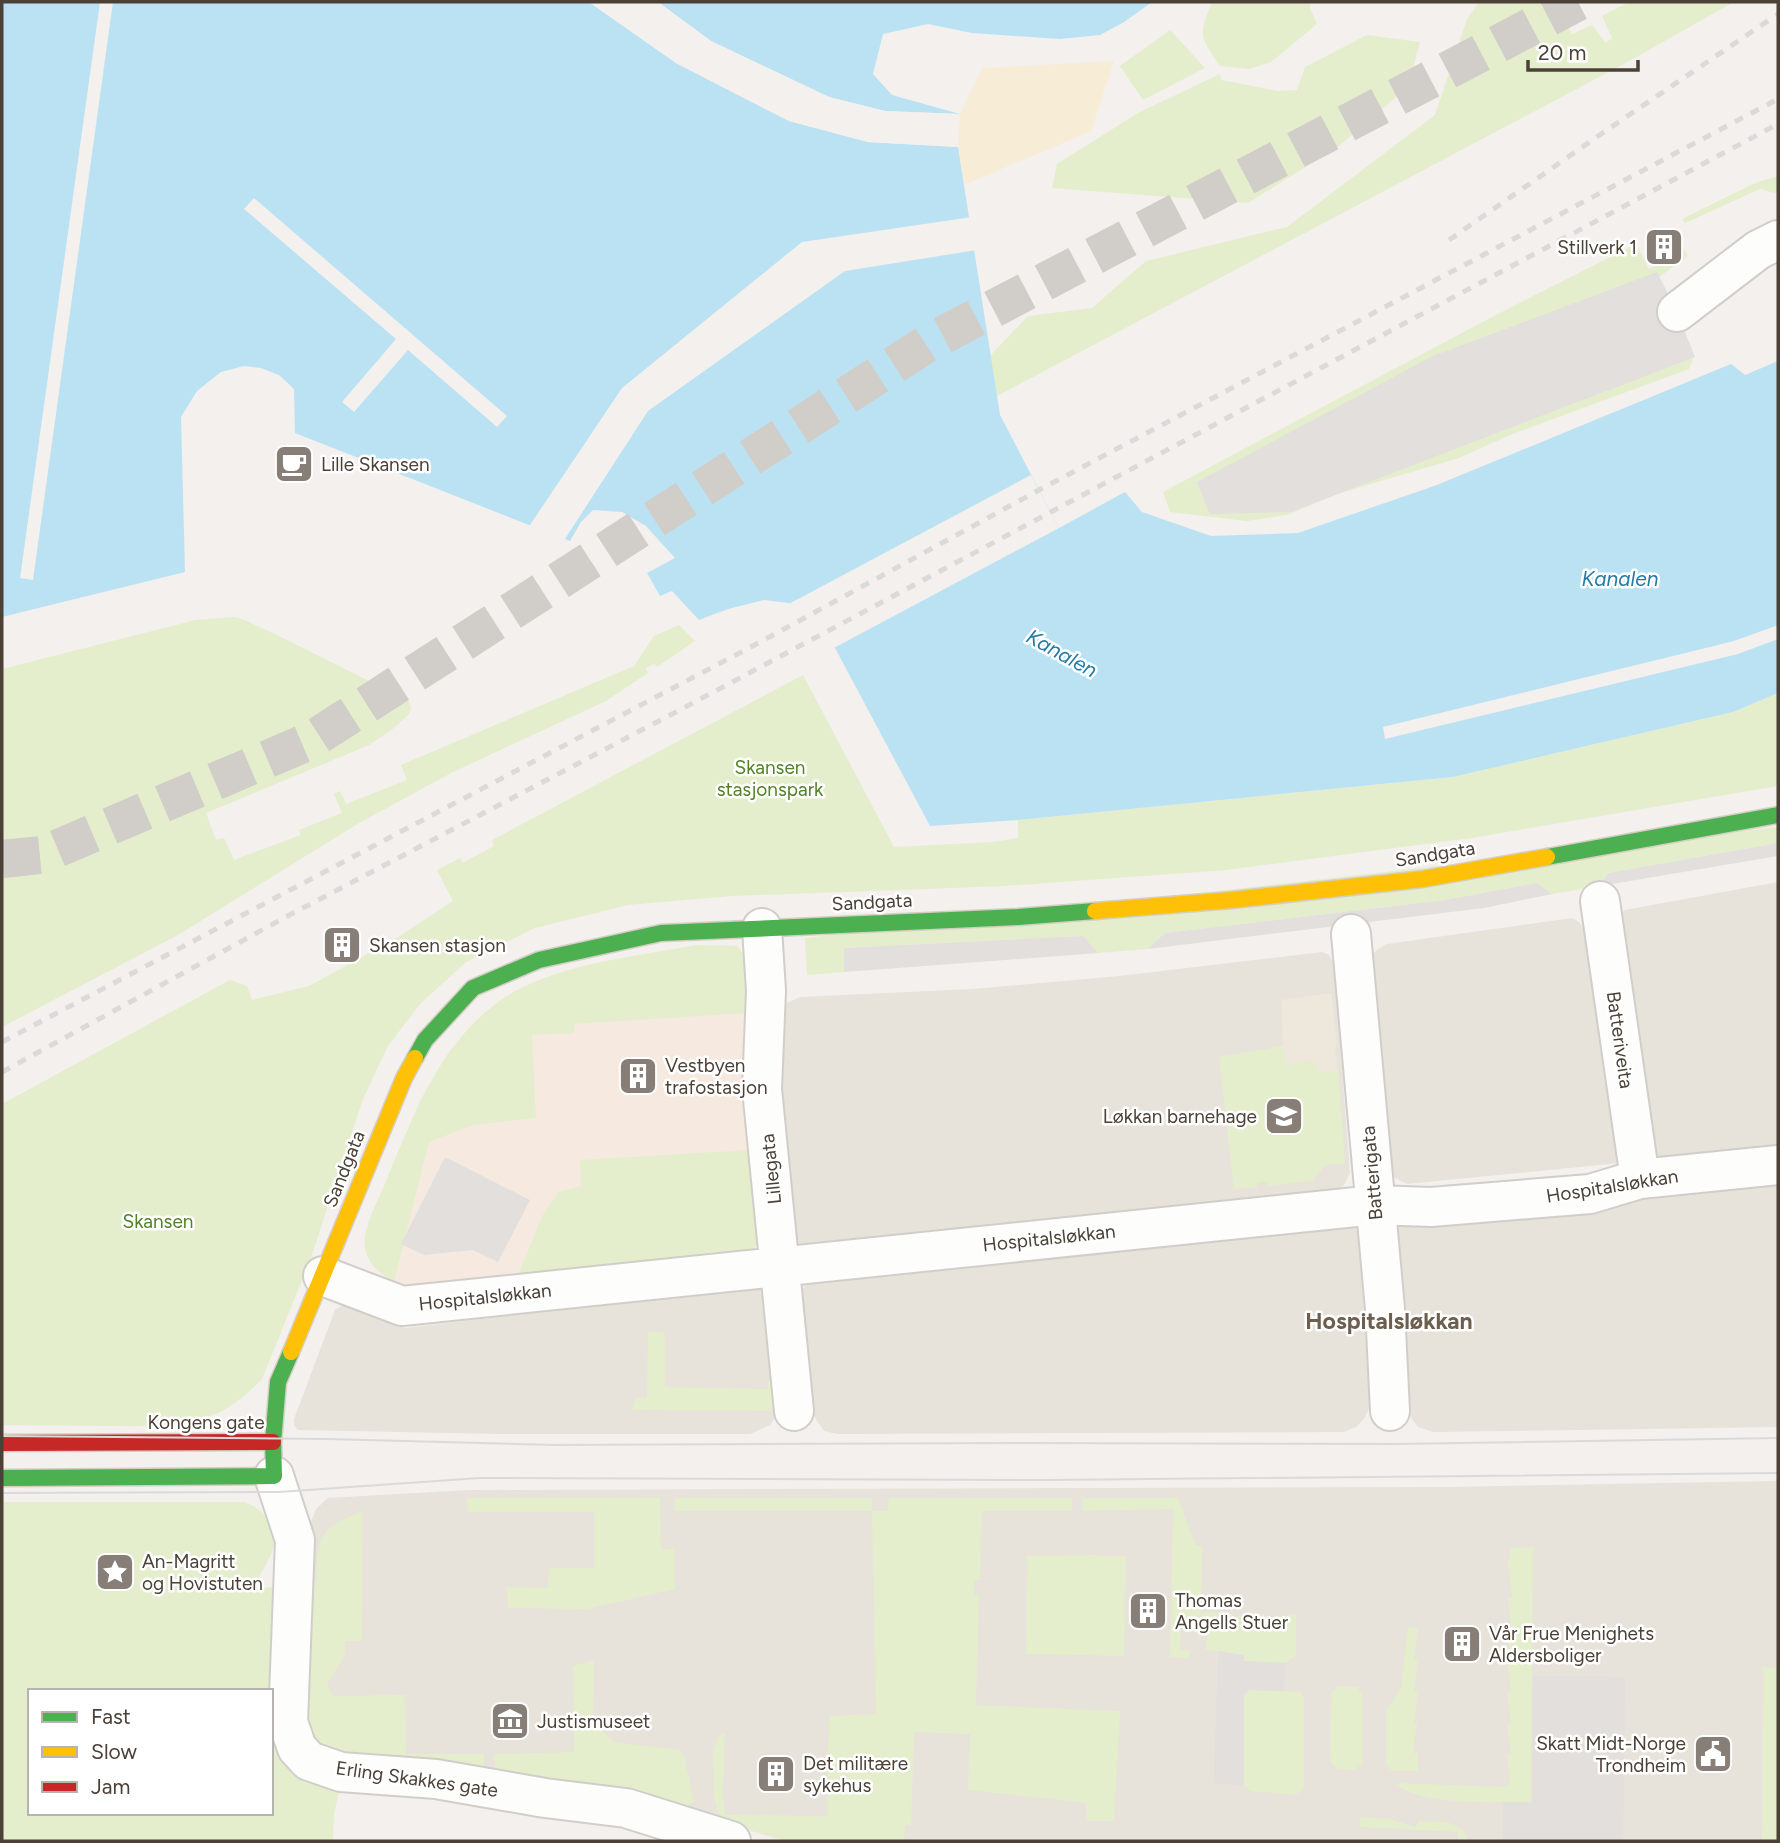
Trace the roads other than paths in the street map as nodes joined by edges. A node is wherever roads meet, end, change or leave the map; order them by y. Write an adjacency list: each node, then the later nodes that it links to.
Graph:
1 (1778, 240): 2 (street)
2 (1677, 312)
3 (1778, 815): 5 (main road, Sandgata)
4 (1600, 901): 8 (street, Batteriveita)
5 (762, 928): 10 (street, Lillegata); 11 (main road, Sandgata)
6 (1351, 934): 9 (street, Batterigata)
7 (1778, 1165): 8 (street, Hospitalsløkkan)
8 (1640, 1180): 9 (street, Hospitalsløkkan)
9 (1375, 1205): 10 (street, Hospitalsløkkan); 13 (street, Batterigata)
10 (781, 1265): 11 (street, Hospitalsløkkan); 12 (street, Lillegata)
11 (323, 1276): 15 (main road, Sandgata)
12 (794, 1411)
13 (1390, 1411)
14 (2, 1443): 15 (main road, Kongens gate)
15 (274, 1459): 16 (main road); 17 (street, Erling Skakkes gate)
16 (2, 1478)
17 (731, 1841)

